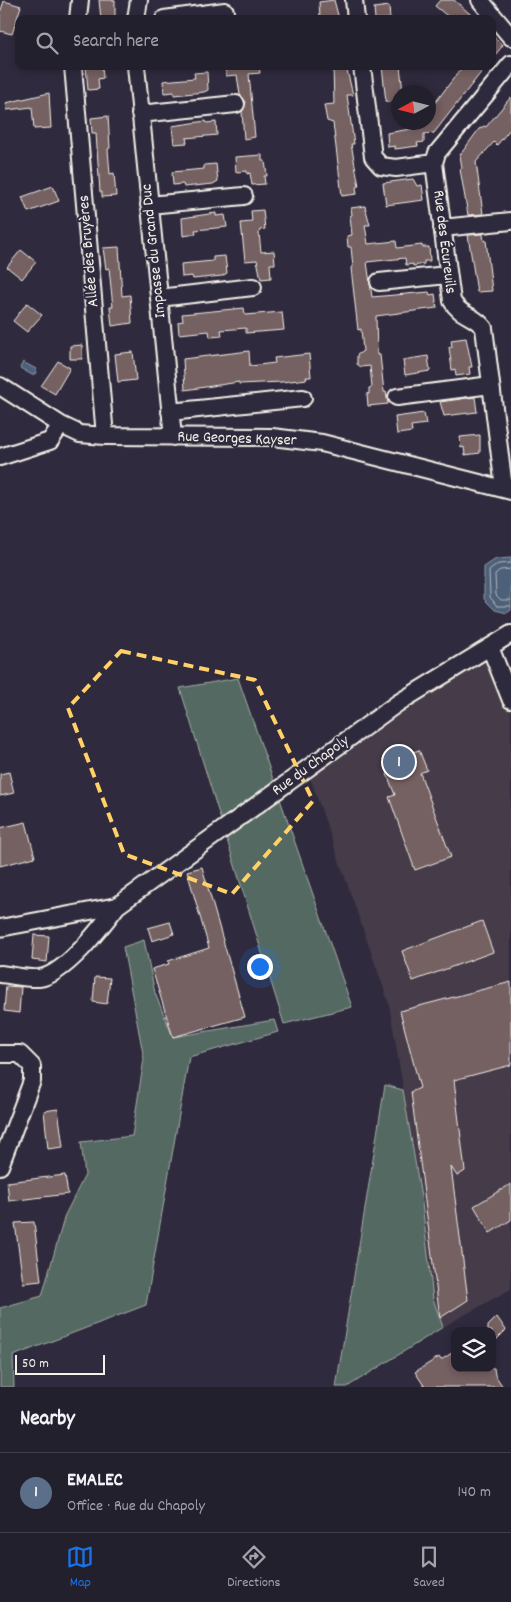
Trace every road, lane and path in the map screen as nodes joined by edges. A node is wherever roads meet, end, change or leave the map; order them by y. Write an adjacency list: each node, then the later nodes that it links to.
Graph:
1 (80, 0): 6 (street)
2 (139, 0): 7 (street)
3 (354, 0): 9 (street)
4 (480, 0): 10 (street)
5 (225, 11): 8 (street)
6 (78, 15)
7 (137, 15)
8 (194, 15)
9 (356, 15)
10 (493, 15)
11 (496, 19): 12 (street)
12 (511, 37)
13 (511, 64): 19 (street)
14 (74, 70): 34 (street, Allée des Bruyères)
15 (136, 70): 18 (street, Impasse du Grand Duc)
16 (362, 70): 19 (street)
17 (236, 104): 18 (street)
18 (140, 114): 21 (street, Impasse du Grand Duc)
19 (434, 163): 23 (street, Rue des Écureuils)
20 (244, 196): 21 (street)
21 (149, 205): 27 (street, Impasse du Grand Duc)
22 (511, 220): 23 (street)
23 (442, 228): 24 (street, Rue des Écureuils)
24 (448, 275): 25 (street); 28 (street, Rue des Écureuils)
25 (379, 282)
26 (253, 287): 27 (street)
27 (159, 298): 32 (street, Impasse du Grand Duc)
28 (491, 384): 30 (street); 37 (street, Rue des Écureuils)
29 (0, 386): 33 (street, Rue Georges Kayser)
30 (397, 397)
31 (303, 398): 32 (street)
32 (170, 412): 35 (street, Impasse du Grand Duc)
33 (61, 425): 34 (street, Rue Georges Kayser); 36 (street)
34 (105, 436): 35 (street, Rue Georges Kayser)
35 (173, 436): 37 (street, Rue Georges Kayser)
36 (0, 457)
37 (507, 490)
38 (511, 634): 39 (street, Rue du Chapoly)
39 (490, 647): 40 (street); 41 (street, Rue du Chapoly)
40 (511, 700)
41 (117, 906): 42 (street, Rue du Chapoly); 43 (street, Rue du Chapoly)
42 (0, 928)
43 (0, 974)
44 (0, 1054): 45 (street)
45 (8, 1129): 46 (street)
46 (0, 1166)

